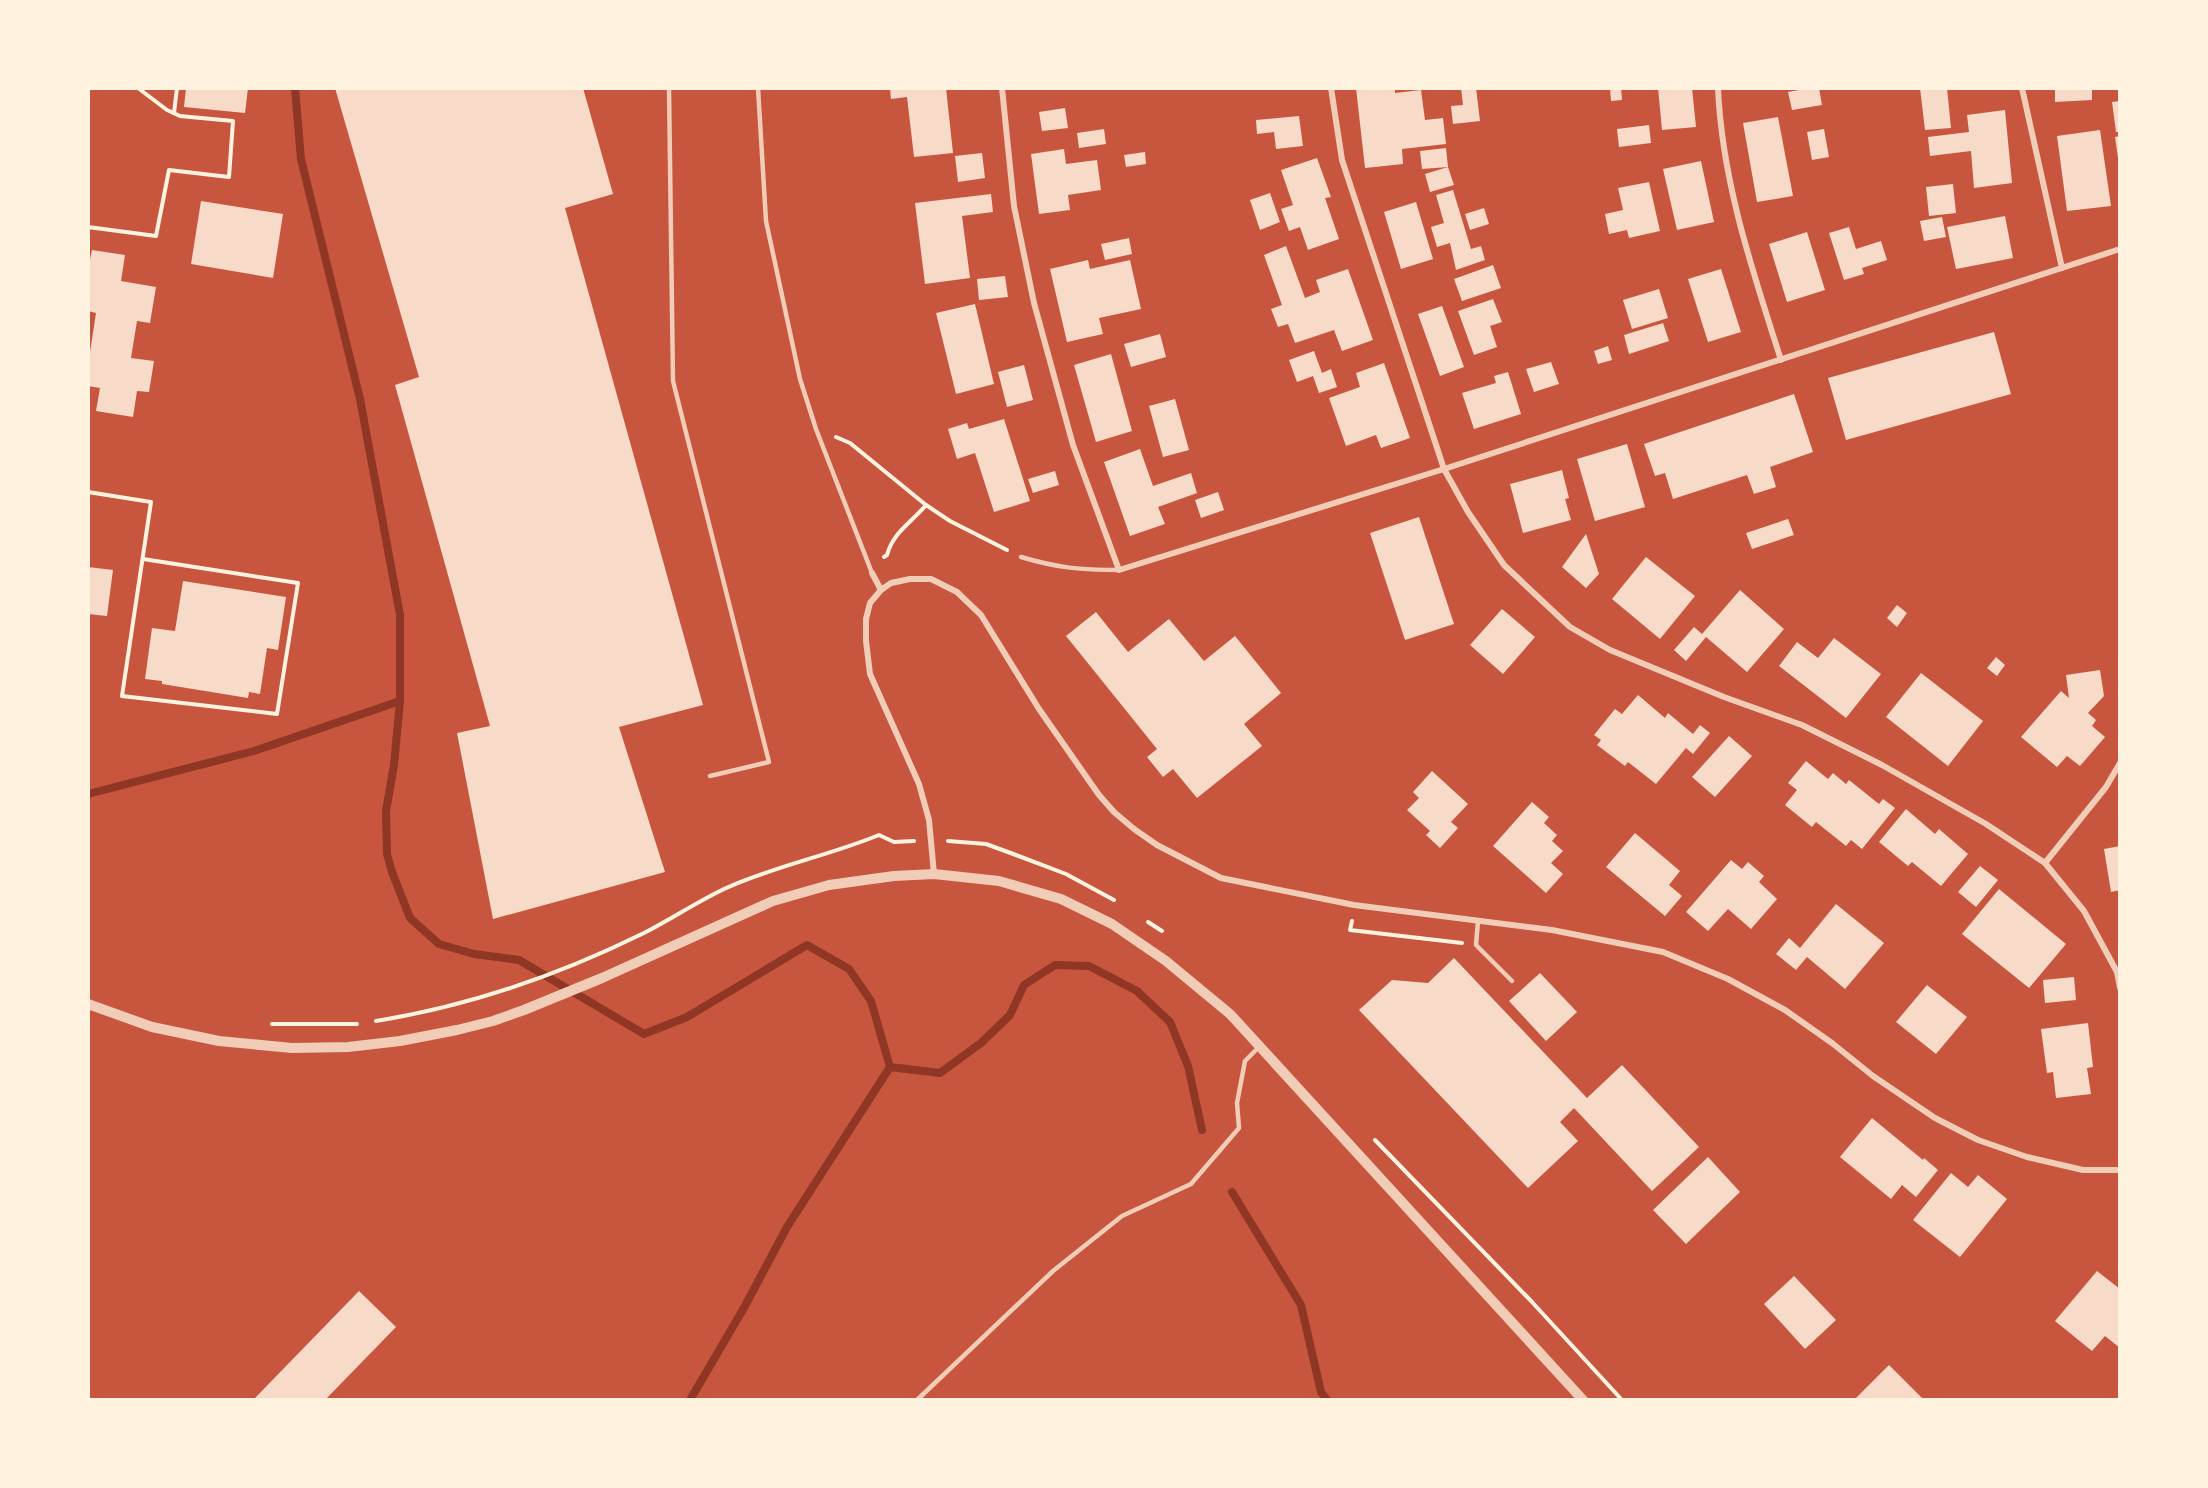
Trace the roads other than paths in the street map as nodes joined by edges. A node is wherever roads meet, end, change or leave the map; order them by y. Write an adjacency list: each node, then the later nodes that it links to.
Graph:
1 (669, 88): 16 (lane)
2 (758, 88): 13 (lane)
3 (1002, 88): 12 (street)
4 (1331, 88): 10 (street)
5 (1718, 88): 9 (street)
6 (2022, 88): 8 (street)
7 (2120, 249): 8 (street)
8 (2062, 268): 9 (street)
9 (1781, 360): 10 (street)
10 (1444, 469): 12 (street); 17 (street)
11 (1021, 557): 12 (lane)
12 (1119, 570)
13 (872, 573): 14 (street)
14 (880, 590): 18 (street); 19 (street)
15 (2120, 764): 17 (street)
16 (710, 776)
17 (2045, 863): 21 (street)
18 (934, 874): 22 (street); 23 (street)
19 (1478, 921): 20 (lane); 24 (street)
20 (1512, 981)
21 (2120, 988)
22 (88, 1004)
23 (1261, 1045): 25 (lane); 26 (street)
24 (2120, 1170)
25 (916, 1400)
26 (1583, 1400)

